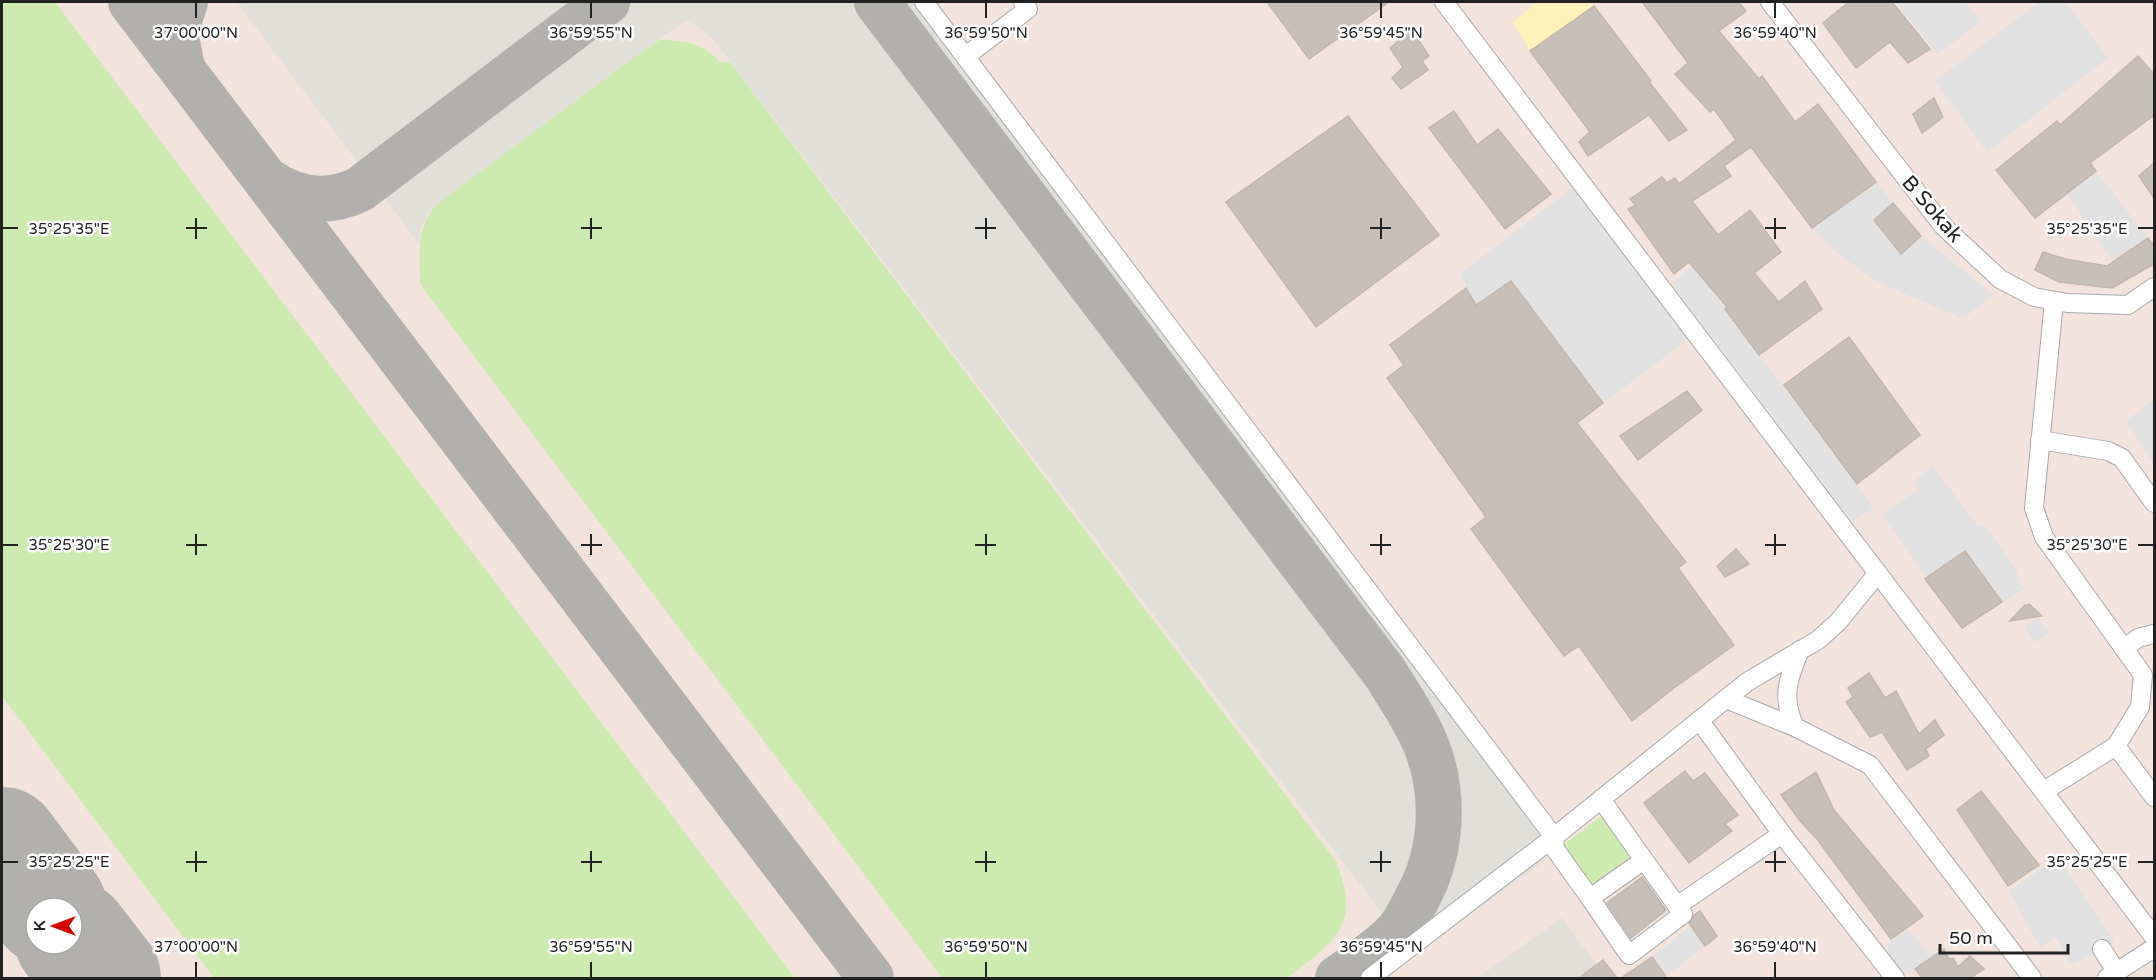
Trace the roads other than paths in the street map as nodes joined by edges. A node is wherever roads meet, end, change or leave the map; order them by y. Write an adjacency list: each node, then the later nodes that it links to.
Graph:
1 (924, 2): 5 (lane)
2 (1023, 2): 5 (lane)
3 (1444, 2): 12 (lane)
4 (1770, 2): 7 (lane, B Sokak)
5 (966, 56): 24 (lane)
6 (2154, 287): 9 (lane)
7 (2054, 301): 9 (lane, B Sokak); 10 (lane)
8 (2154, 304): 9 (lane, B Sokak)
9 (2128, 305)
10 (2040, 440): 11 (lane); 14 (lane)
11 (2154, 503)
12 (1878, 573): 15 (lane); 20 (lane)
13 (2154, 634): 14 (lane)
14 (2124, 649): 19 (lane)
15 (1800, 650): 16 (lane); 18 (lane)
16 (1726, 699): 17 (lane); 18 (lane)
17 (1699, 720): 22 (lane); 23 (lane)
18 (1795, 727): 34 (lane)
19 (2116, 746): 20 (lane); 21 (lane)
20 (2044, 791): 28 (lane)
21 (2154, 797)
22 (1601, 799): 24 (lane); 25 (lane)
23 (1782, 834): 27 (lane); 33 (lane)
24 (1554, 837): 26 (lane); 32 (lane)
25 (1644, 860): 26 (lane); 27 (lane)
26 (1590, 898): 27 (lane)
27 (1677, 906)
28 (2154, 936)
29 (2154, 948): 31 (lane)
30 (2102, 949): 31 (lane)
31 (2112, 976)
32 (1370, 978)
33 (1894, 978)
34 (2032, 978)

